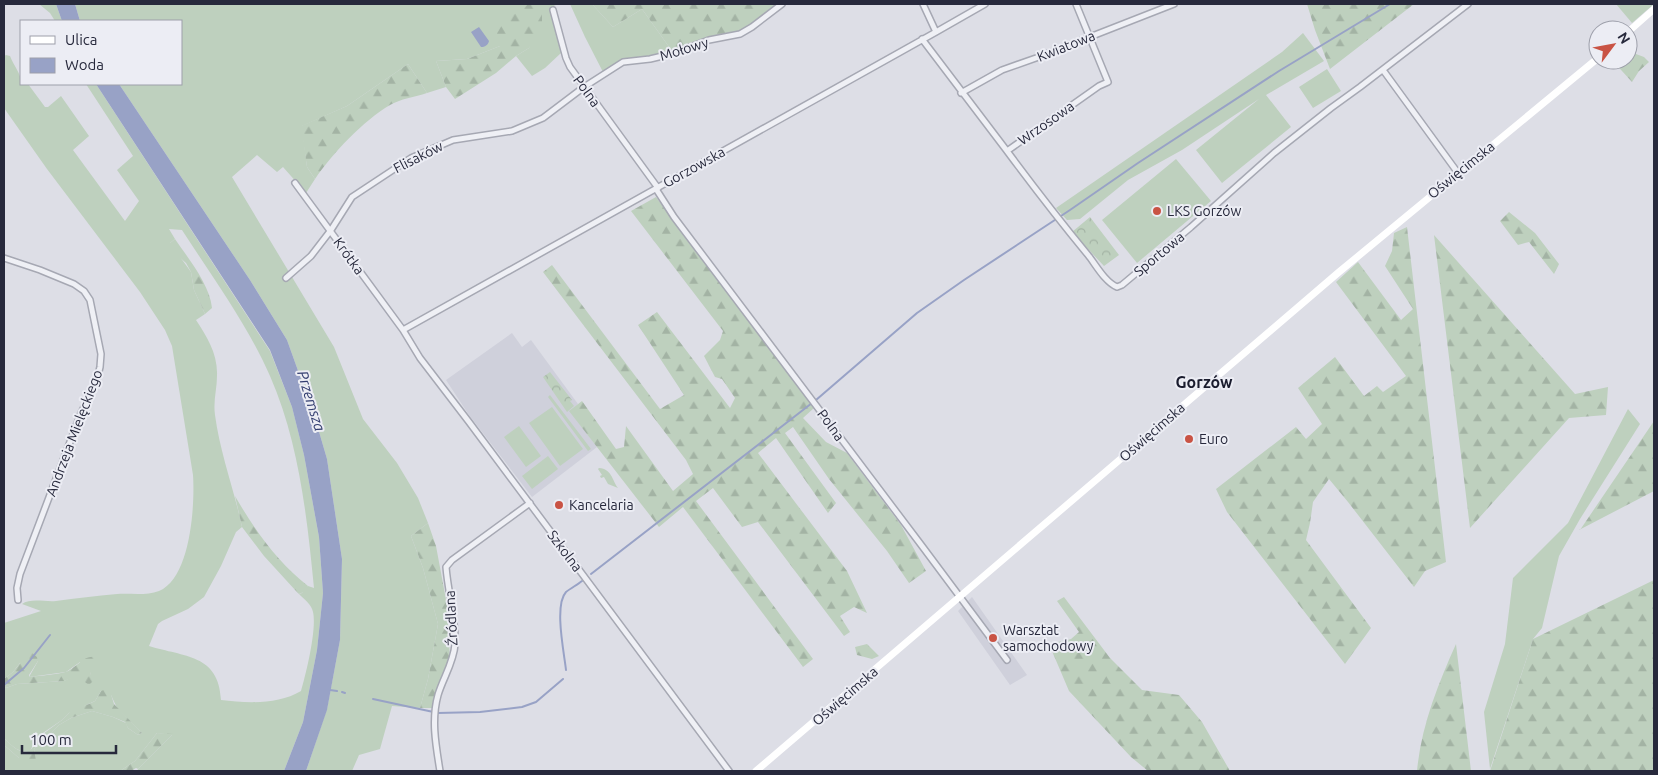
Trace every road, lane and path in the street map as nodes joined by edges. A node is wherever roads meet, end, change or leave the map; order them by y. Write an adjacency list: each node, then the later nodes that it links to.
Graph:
1 (782, 4): 15 (street, Mołowy)
2 (923, 4): 10 (street)
3 (985, 4): 10 (street, Gorzowska)
4 (1076, 4): 11 (street, Wrzosowa)
5 (1174, 4): 11 (street, Kwiatowa)
6 (1468, 4): 14 (street, Sportowa)
7 (1654, 9): 9 (street)
8 (553, 10): 15 (street, Polna)
9 (1638, 23)
10 (936, 32): 12 (street, Gorzowska)
11 (1089, 36): 16 (street, Kwiatowa); 17 (street, Wrzosowa)
12 (922, 39): 16 (street, Wrzosowa); 20 (street, Gorzowska)
13 (1588, 66): 18 (street, Oświęcimska)
14 (1383, 70): 17 (street, Sportowa); 18 (street)
15 (584, 87): 20 (street, Polna); 21 (street, Flisaków)
16 (961, 92): 17 (street, Wrzosowa)
17 (1007, 151)
18 (1458, 172): 26 (street, Oświęcimska)
19 (295, 182): 21 (street, Krótka)
20 (657, 189): 24 (street, Gorzowska); 26 (street, Polna)
21 (331, 230): 23 (street, Flisaków); 24 (street, Krótka)
22 (4, 258): 27 (street, Andrzeja Mielęckiego)
23 (286, 278)
24 (402, 330): 25 (street, Szkolna)
25 (530, 503): 29 (street, Źródlana); 30 (street, Szkolna)
26 (959, 597): 28 (street, Polna); 31 (street, Oświęcimska)
27 (18, 600)
28 (1006, 660)
29 (440, 771)
30 (729, 771)
31 (756, 771)

